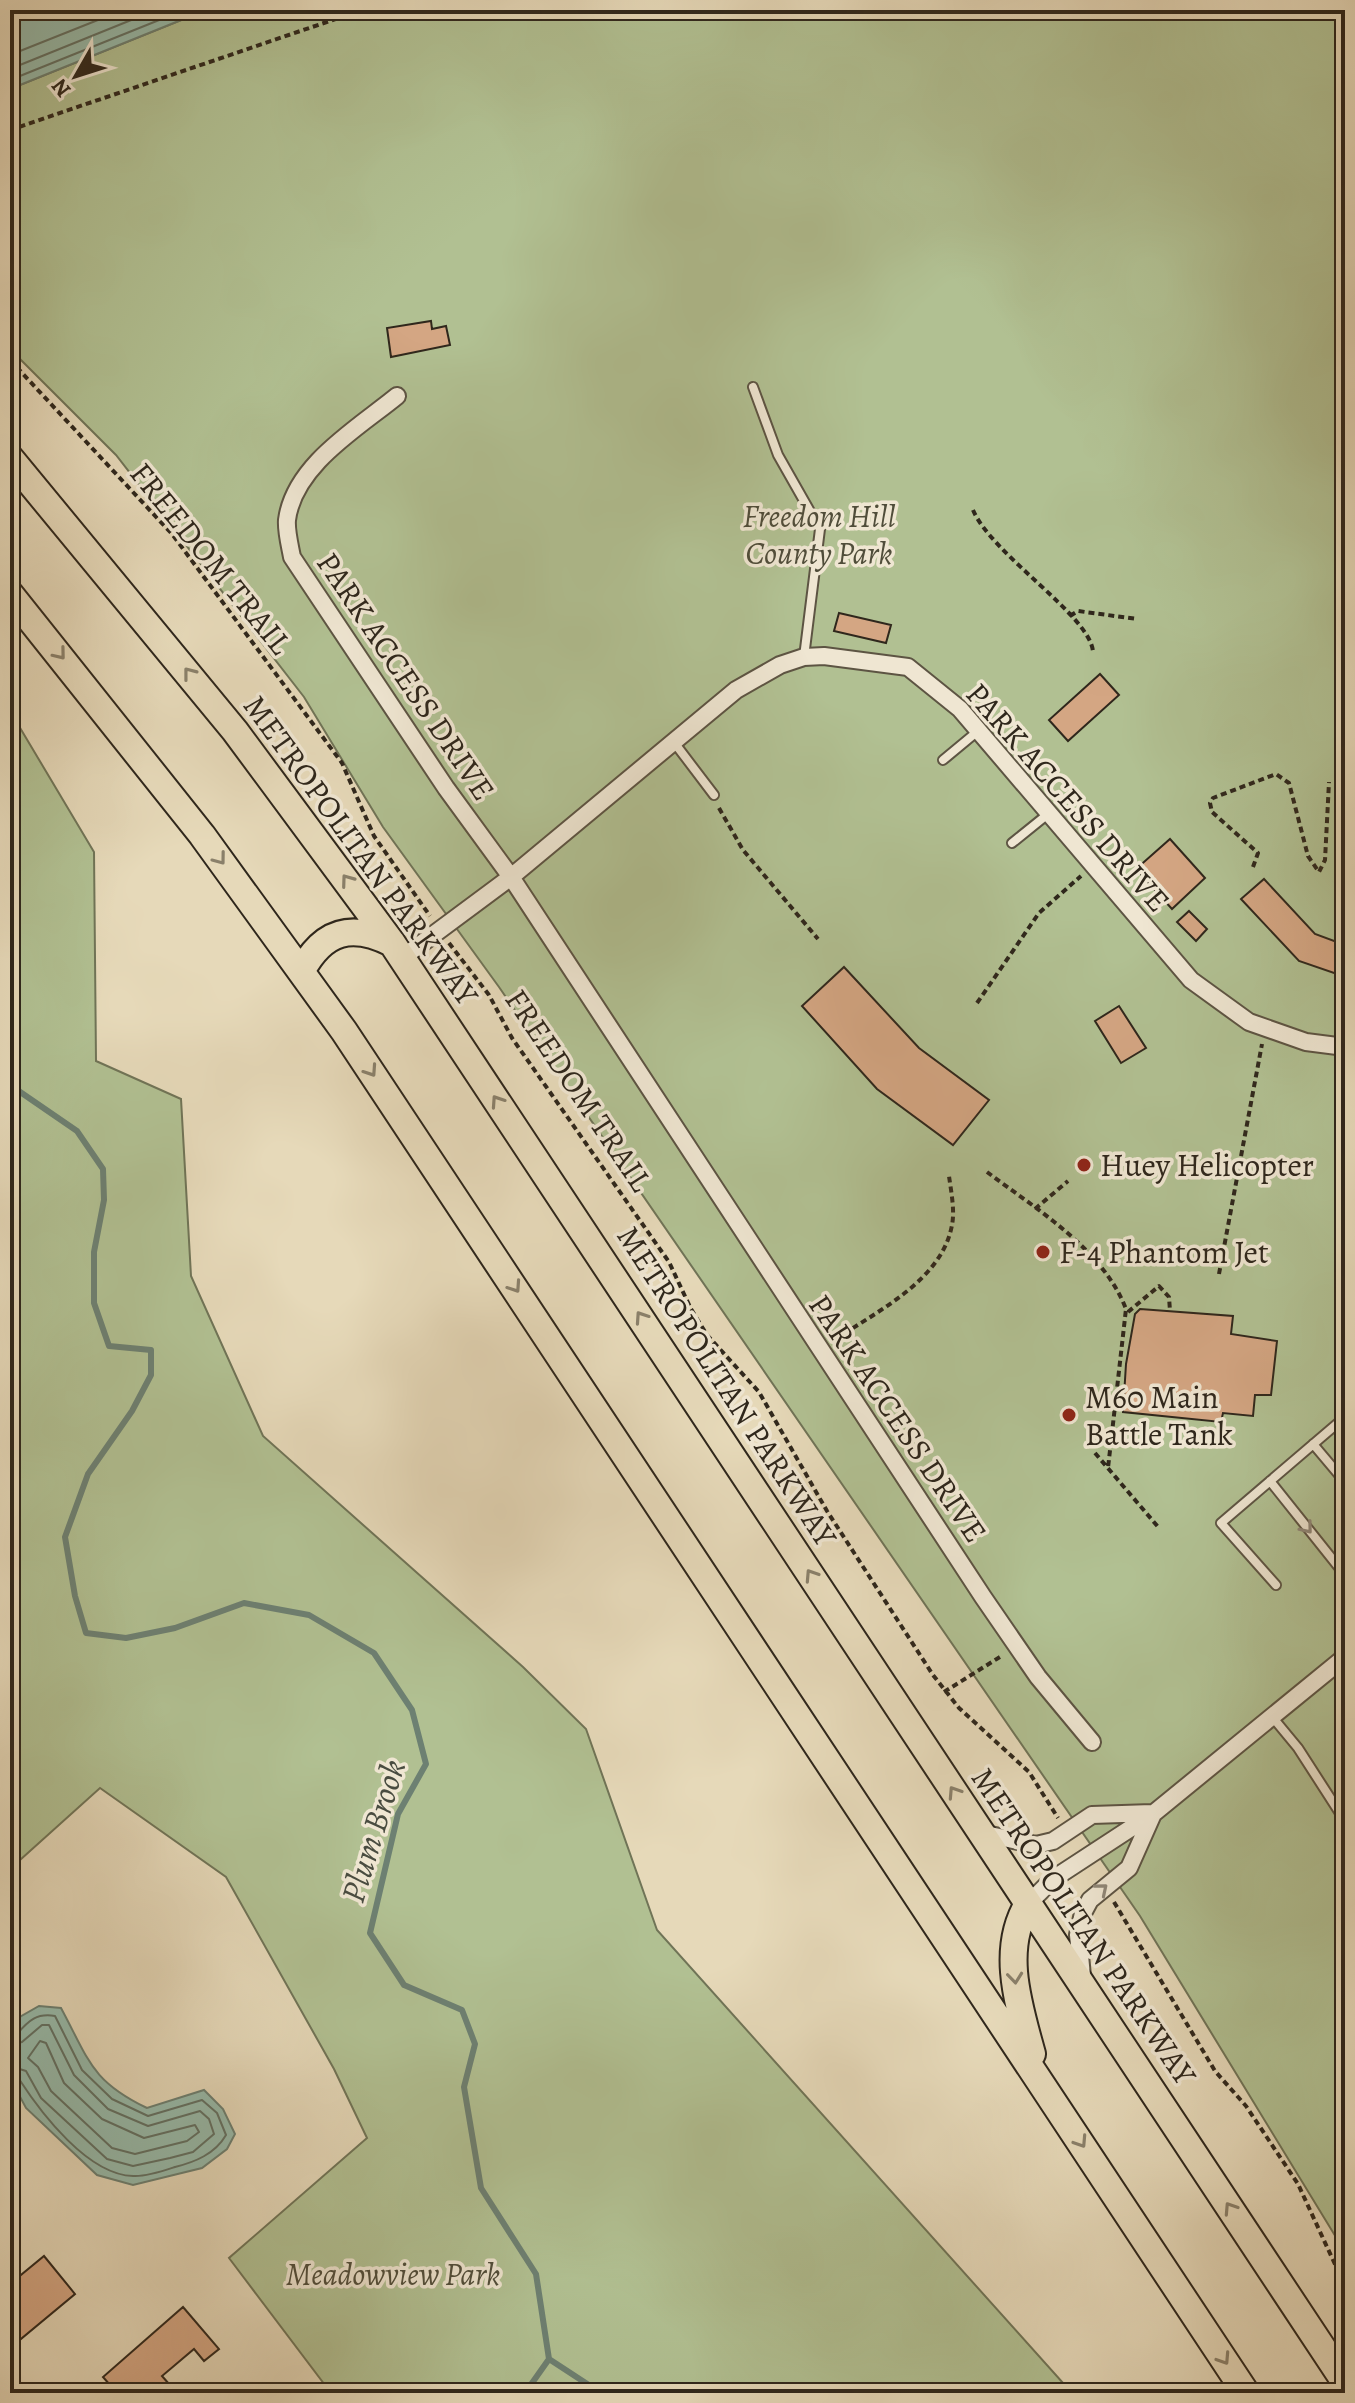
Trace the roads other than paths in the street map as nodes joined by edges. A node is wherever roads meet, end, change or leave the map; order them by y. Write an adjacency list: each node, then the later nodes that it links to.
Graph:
1 (753, 387): 5 (lane)
2 (397, 396): 12 (street, PARK ACCESS DRIVE)
3 (10, 458): 13 (main road, METROPOLITAN PARKWAY, one-way to 3)
4 (10, 594): 14 (main road, one-way to 14)
5 (804, 657): 6 (street, PARK ACCESS DRIVE); 7 (street, PARK ACCESS DRIVE)
6 (978, 731): 8 (lane); 10 (street, PARK ACCESS DRIVE)
7 (672, 740): 9 (lane); 12 (street, PARK ACCESS DRIVE)
8 (943, 760)
9 (714, 795)
10 (1048, 814): 11 (lane); 15 (street, PARK ACCESS DRIVE)
11 (1012, 843)
12 (511, 877): 13 (street, PARK ACCESS DRIVE); 24 (street, PARK ACCESS DRIVE)
13 (397, 951): 14 (main road); 27 (main road, METROPOLITAN PARKWAY, one-way to 13)
14 (302, 970): 30 (main road, one-way to 30)
15 (1345, 1047)
16 (1345, 1417): 17 (lane)
17 (1313, 1444): 18 (lane); 19 (lane)
18 (1270, 1481): 20 (lane, one-way to 20); 21 (lane)
19 (1345, 1482)
20 (1345, 1575)
21 (1276, 1585)
22 (1345, 1657): 23 (street)
23 (1274, 1719): 25 (street); 26 (lane)
24 (1092, 1742)
25 (1154, 1813): 27 (street); 28 (street); 29 (street, one-way to 25)
26 (1345, 1821)
27 (981, 1833): 28 (main road, METROPOLITAN PARKWAY)
28 (1028, 1904): 29 (main road, METROPOLITAN PARKWAY); 30 (main road, one-way to 30)
29 (1084, 1987): 31 (main road, METROPOLITAN PARKWAY, one-way to 29)
30 (1038, 2077): 32 (main road, one-way to 32)
31 (1345, 2382)
32 (1246, 2393)

